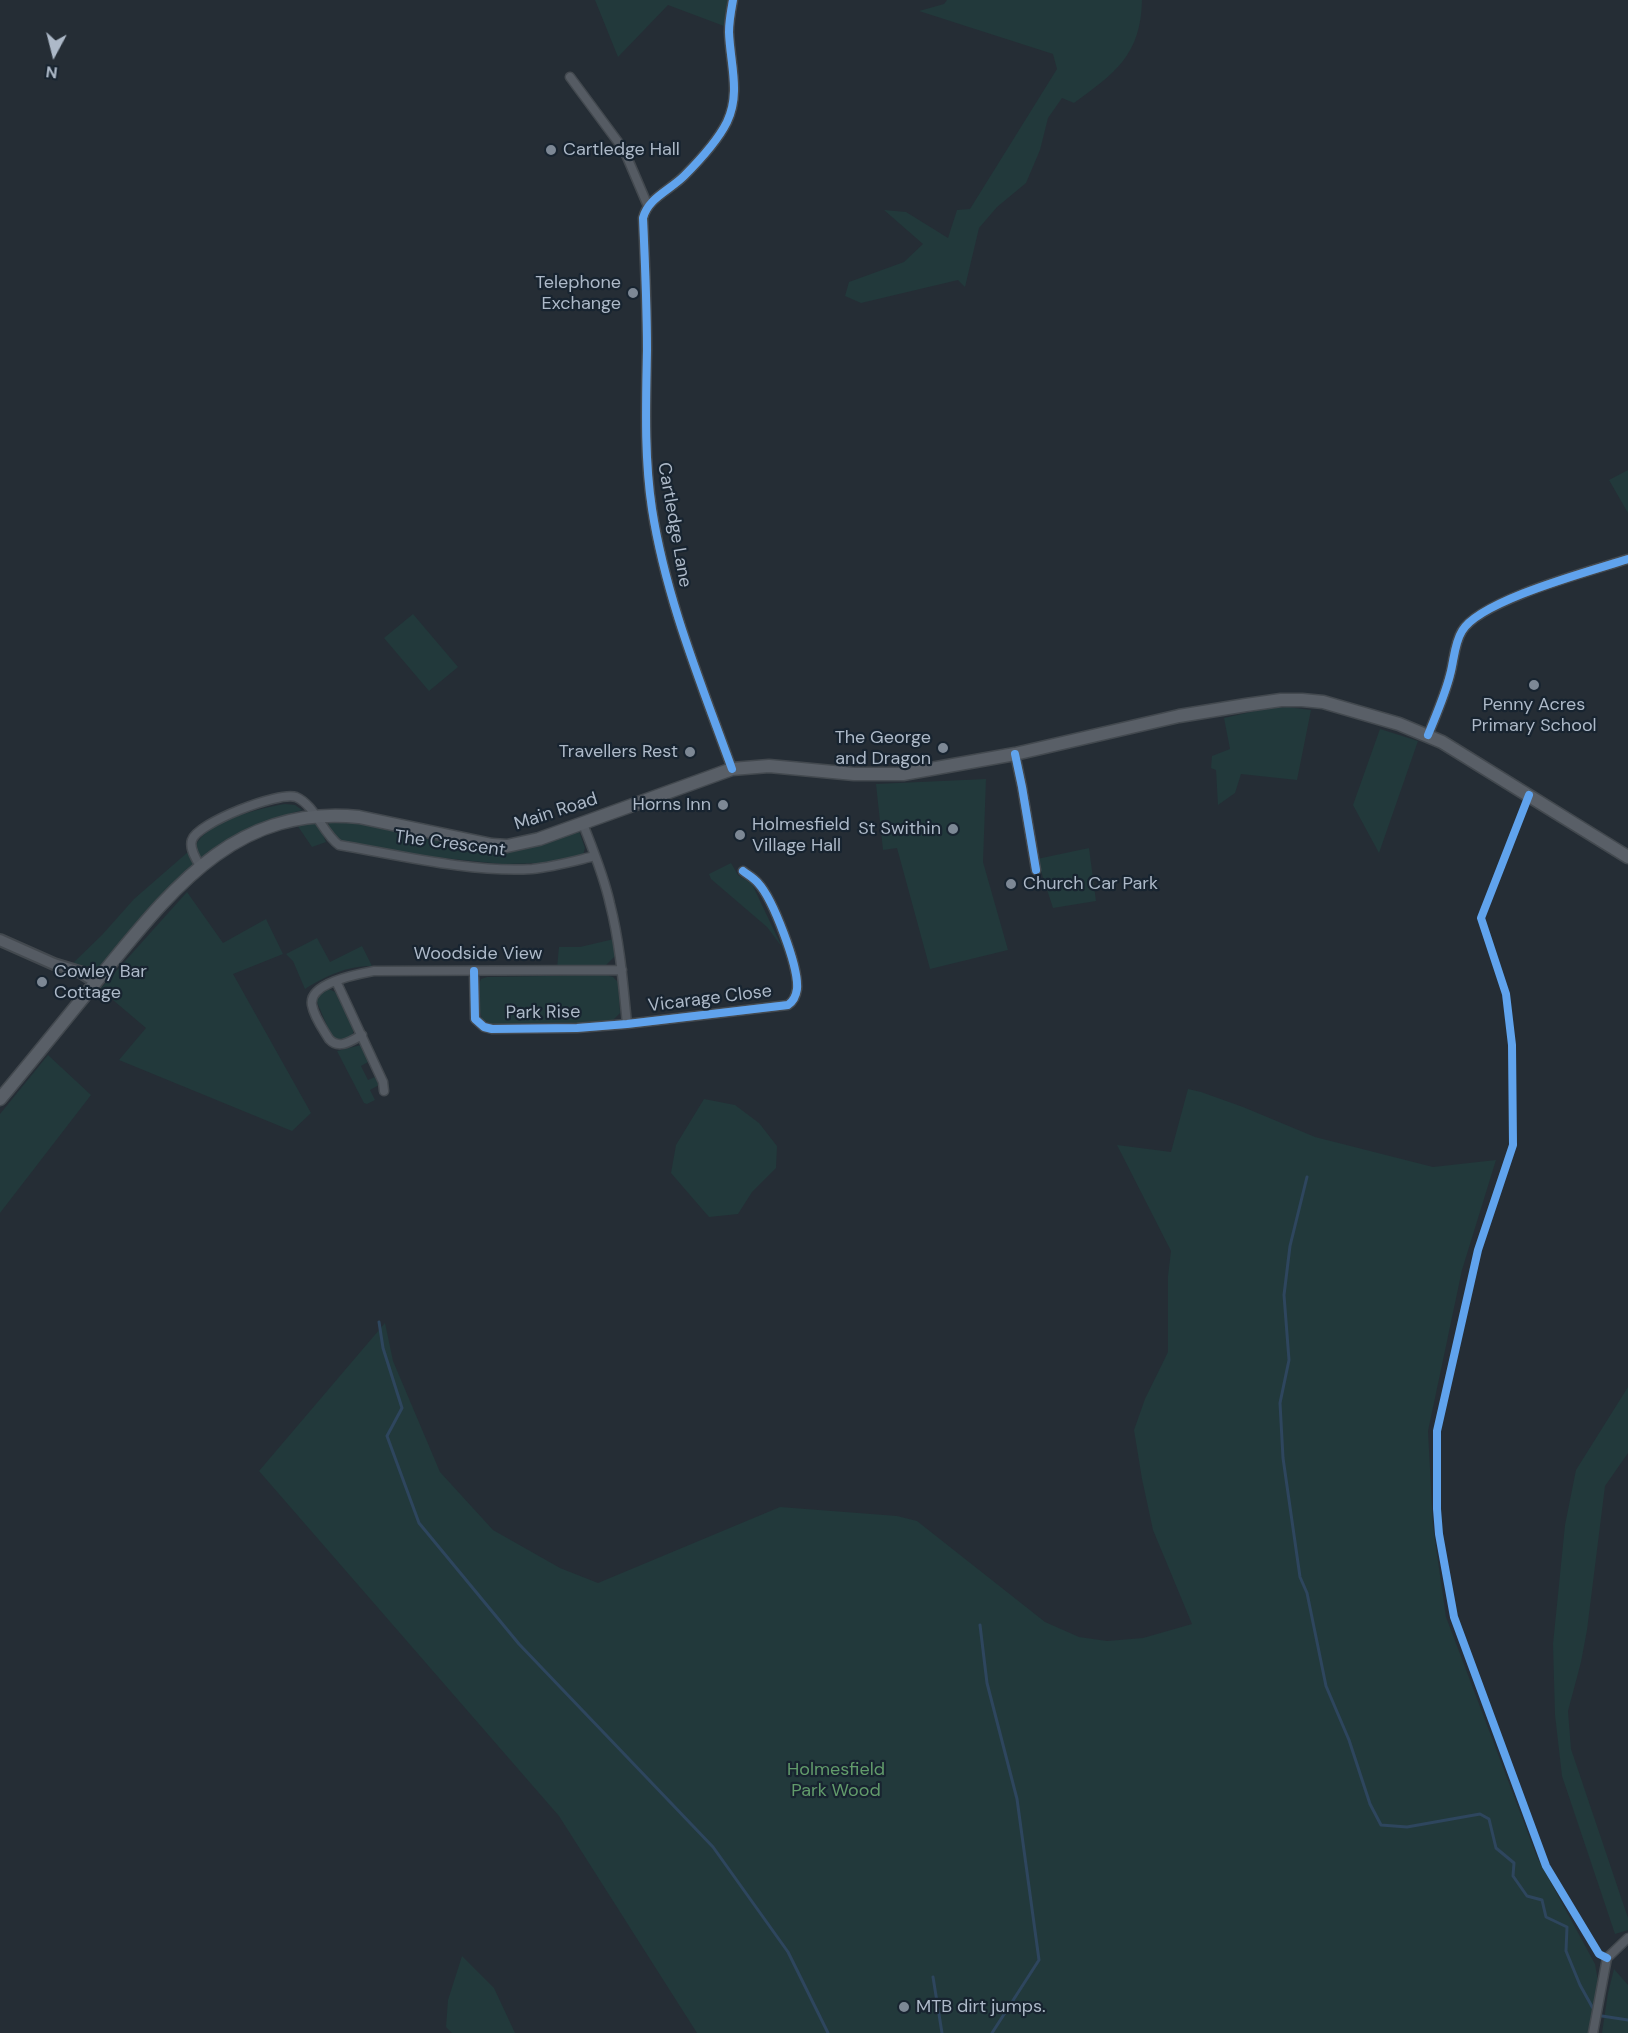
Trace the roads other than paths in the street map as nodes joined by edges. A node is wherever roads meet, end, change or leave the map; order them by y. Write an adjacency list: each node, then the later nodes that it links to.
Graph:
1 (733, 0): 3 (street)
2 (570, 77): 3 (street)
3 (648, 206): 7 (street, Cartledge Lane)
4 (1628, 559): 5 (street)
5 (1428, 735): 6 (main road, Main Road); 11 (main road, Main Road)
6 (1015, 754): 7 (main road, Main Road); 13 (street)
7 (732, 769): 9 (main road, Main Road)
8 (315, 815): 9 (main road, Main Road); 10 (street, The Crescent); 12 (main road, Main Road); 12 (street)
9 (583, 824): 10 (street)
10 (595, 856): 16 (street)
11 (1628, 857)
12 (200, 866): 19 (main road, Main Road)
13 (1035, 870)
14 (743, 871): 20 (street, Vicarage Close)
15 (0, 939): 19 (street)
16 (622, 970): 17 (street, Woodside View); 20 (street)
17 (474, 971): 18 (street, Woodside View); 20 (street, Park Rise)
18 (336, 981): 21 (street); 21 (street, Woodside View)
19 (96, 982): 23 (main road, Main Road)
20 (627, 1024)
21 (362, 1035): 22 (street)
22 (384, 1091)
23 (0, 1100)
24 (1628, 1938): 25 (street)
25 (1593, 2033)

